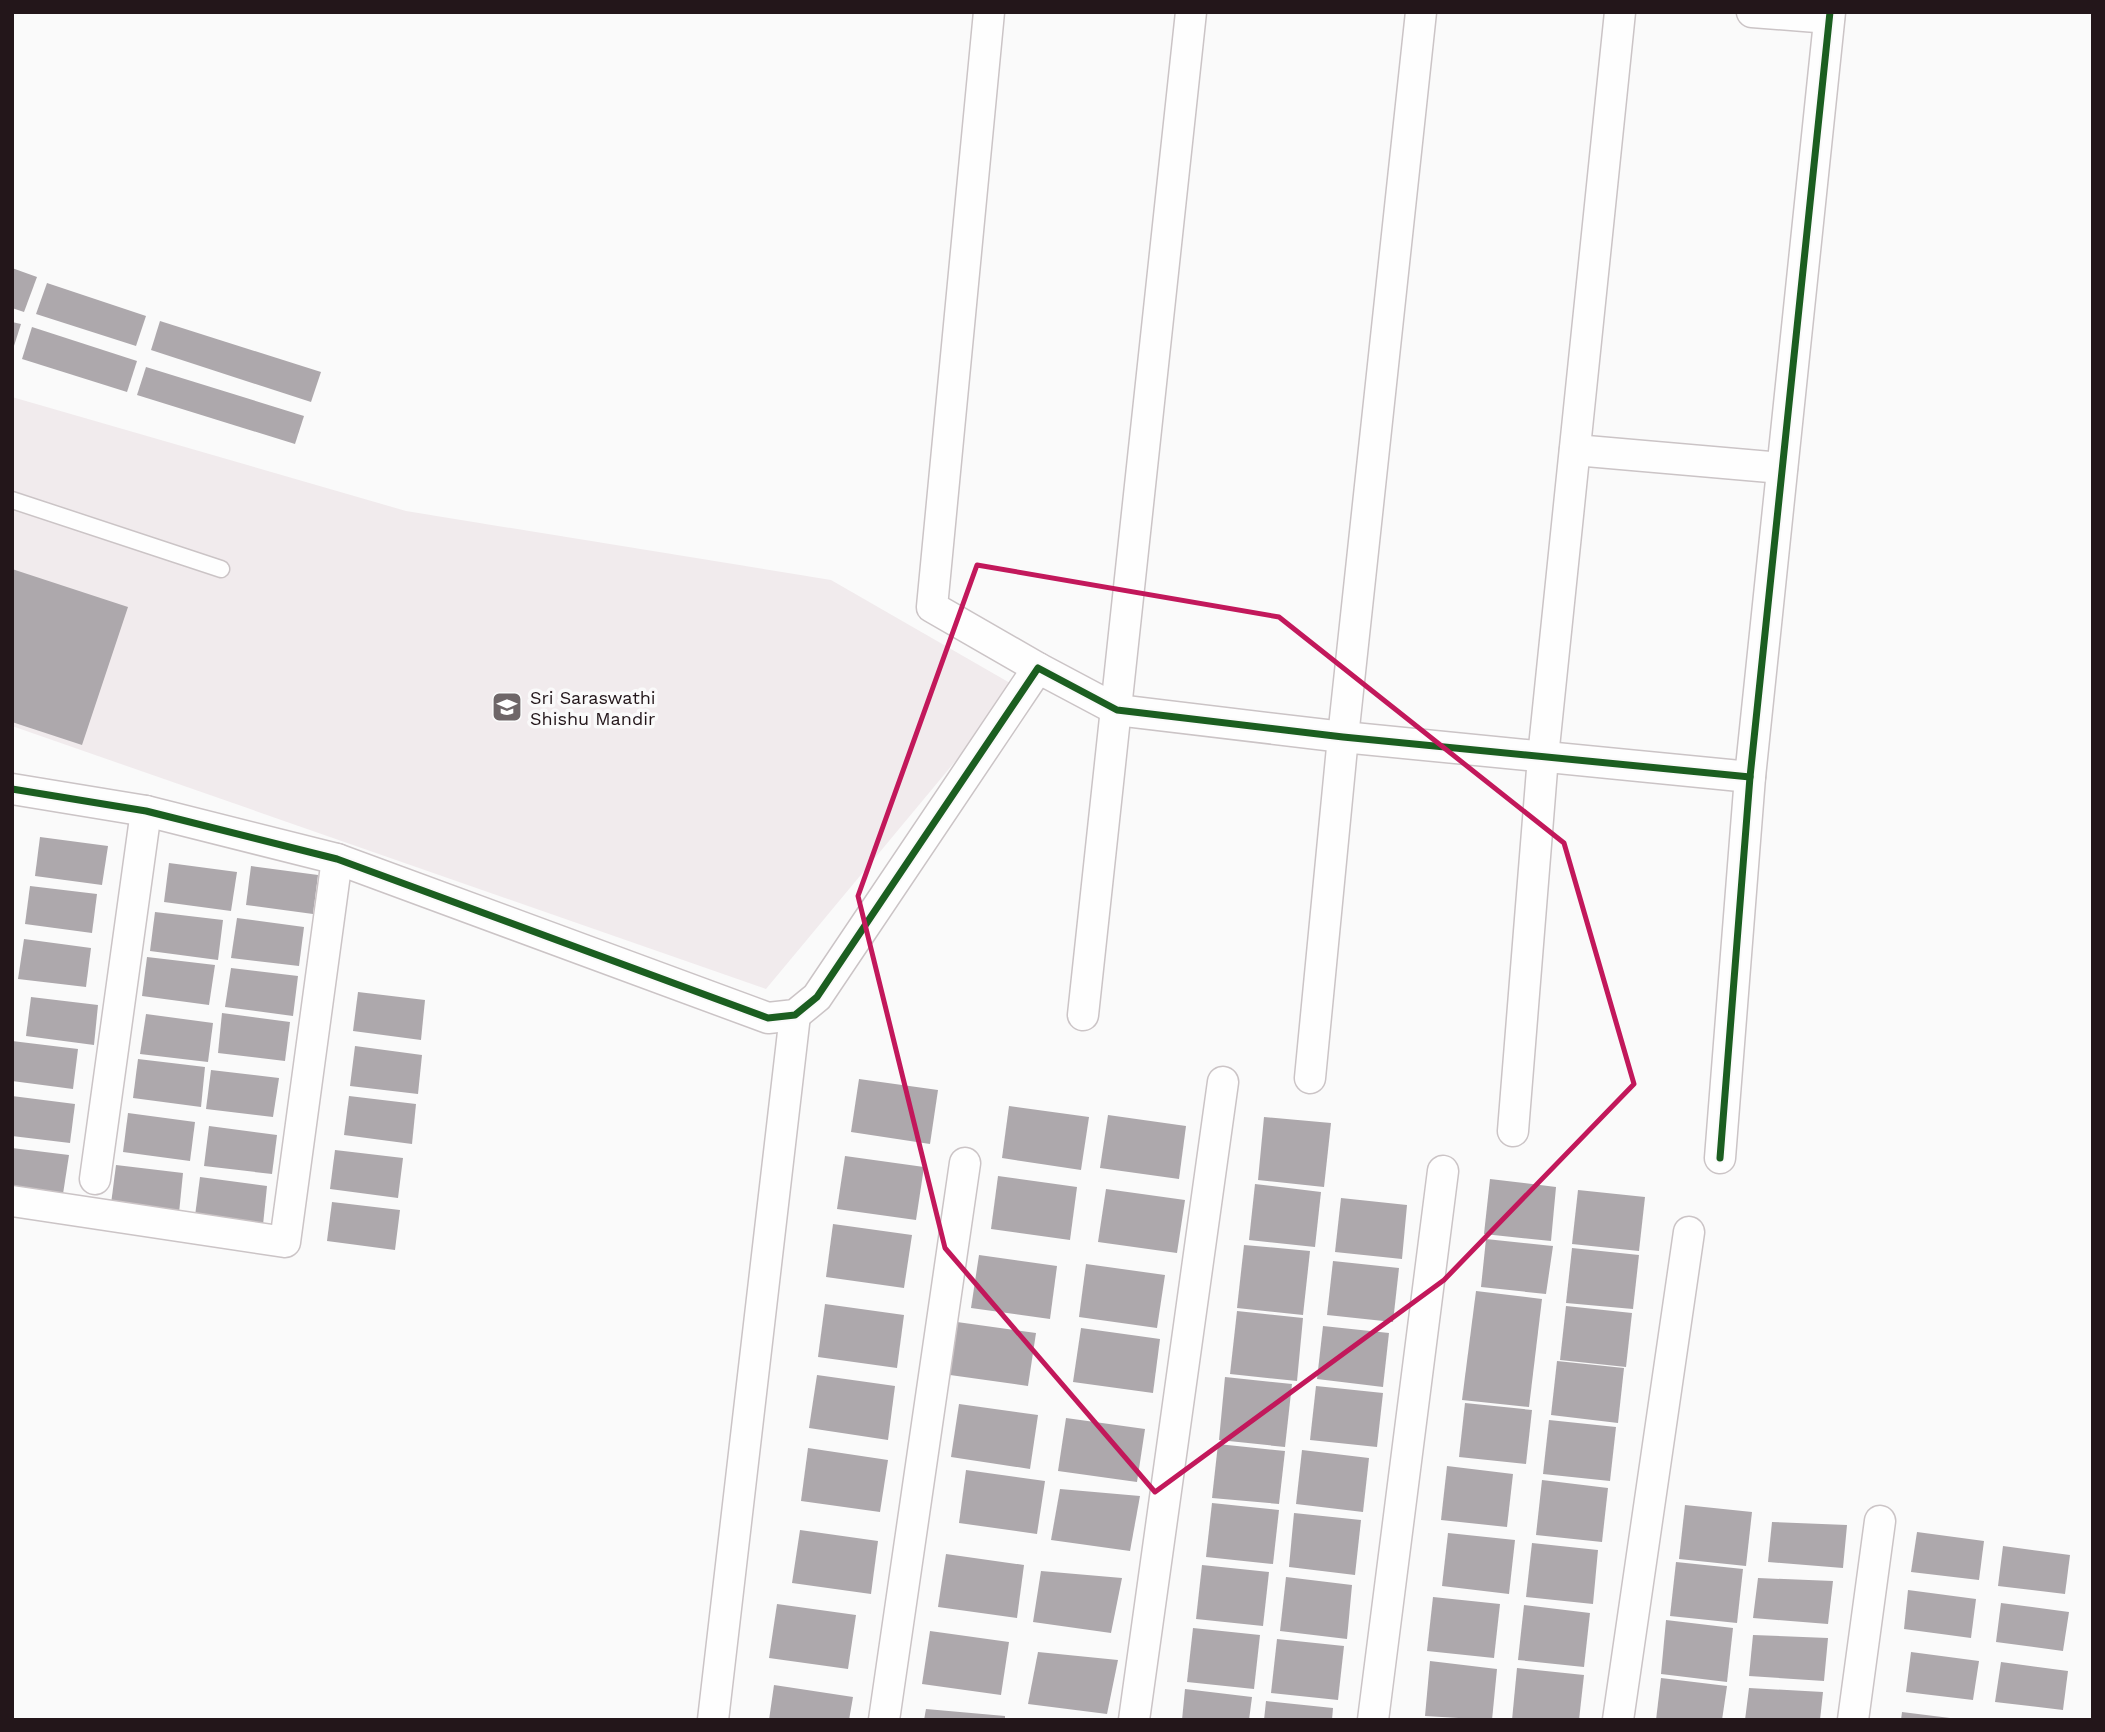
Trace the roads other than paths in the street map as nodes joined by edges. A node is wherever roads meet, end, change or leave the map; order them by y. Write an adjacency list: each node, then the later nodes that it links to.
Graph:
1 (989, 12): 11 (street)
2 (1191, 12): 12 (street)
3 (1421, 12): 13 (street)
4 (1620, 12): 7 (street)
5 (1752, 12): 6 (street)
6 (1829, 15): 8 (street)
7 (1575, 450): 8 (street); 14 (street)
8 (1782, 468): 15 (street)
9 (12, 500): 10 (lane)
10 (221, 569)
11 (1038, 668): 12 (street); 19 (street)
12 (1116, 710): 13 (street); 20 (street)
13 (1343, 737): 14 (street); 21 (street)
14 (1544, 757): 15 (street); 23 (street)
15 (1750, 777): 24 (street)
16 (12, 789): 17 (street)
17 (146, 811): 18 (street); 27 (street)
18 (337, 859): 19 (street); 28 (street)
19 (795, 1015): 31 (street)
20 (1083, 1015)
21 (1310, 1078)
22 (1223, 1082): 33 (street)
23 (1513, 1131)
24 (1720, 1158)
25 (965, 1163): 32 (street)
26 (1443, 1171): 34 (street)
27 (95, 1179)
28 (12, 1201)
29 (1689, 1232): 35 (street)
30 (1880, 1521): 36 (street)
31 (713, 1720)
32 (884, 1720)
33 (1134, 1720)
34 (1373, 1720)
35 (1618, 1720)
36 (1853, 1720)

